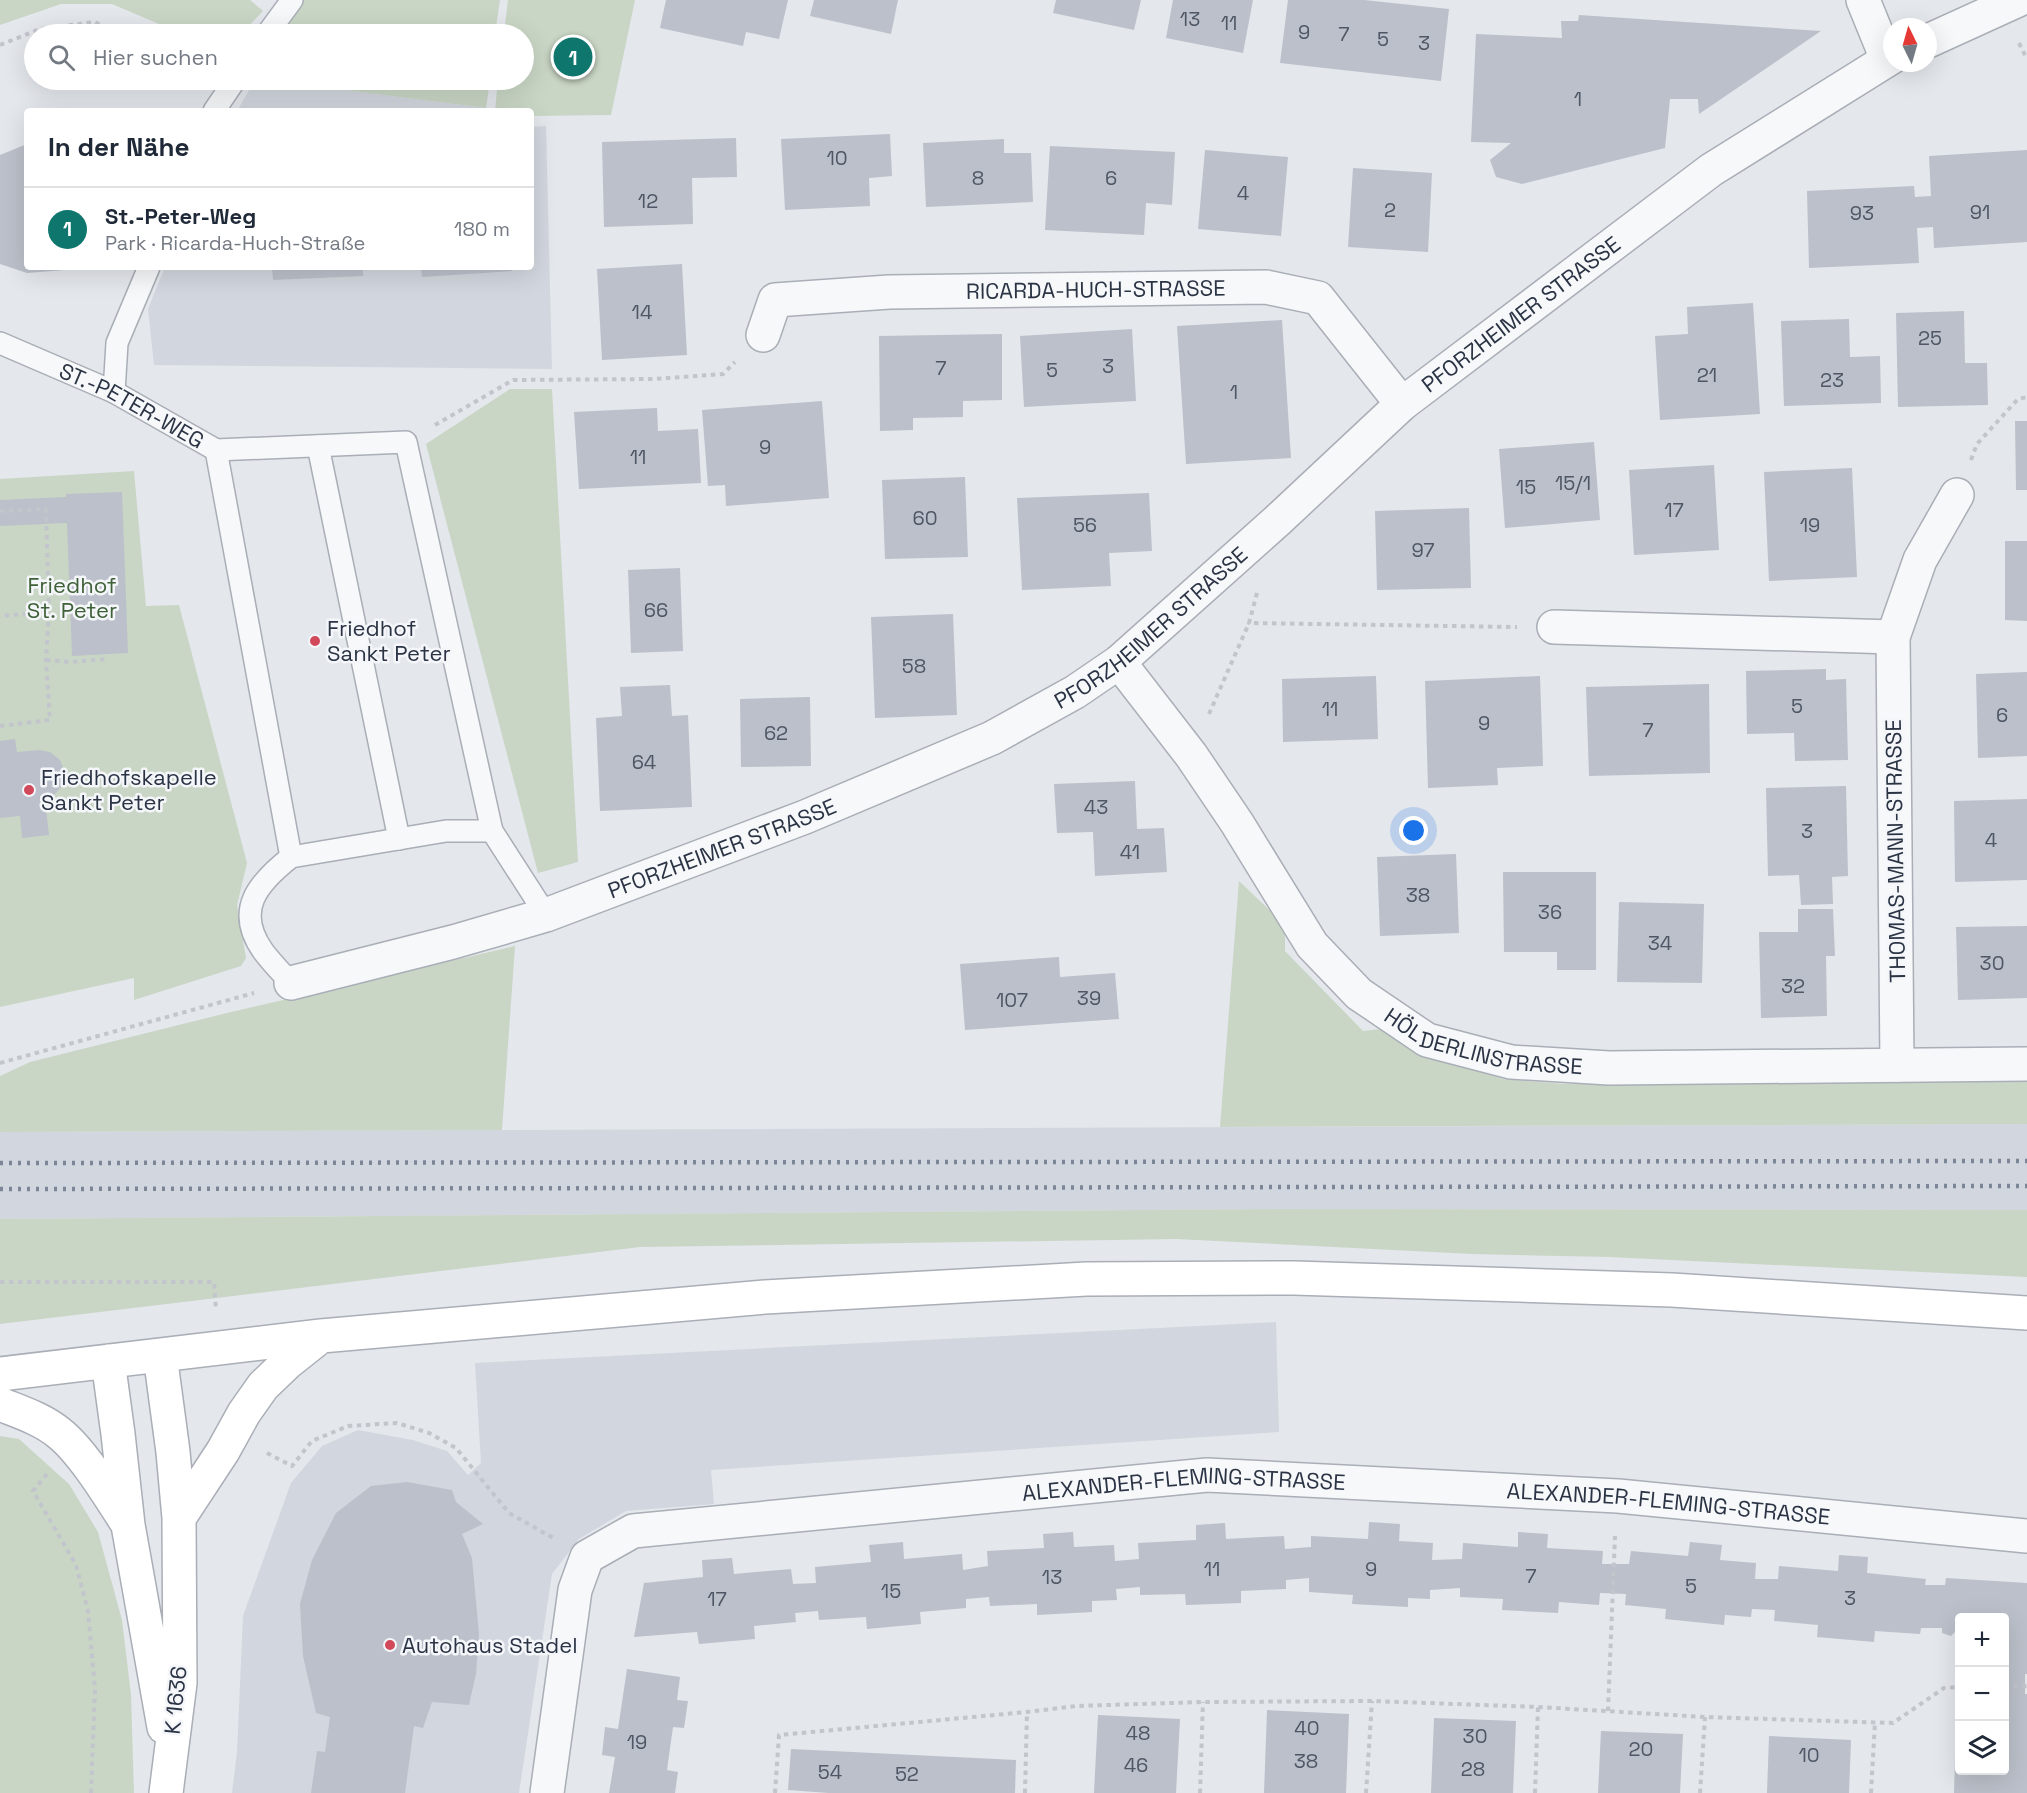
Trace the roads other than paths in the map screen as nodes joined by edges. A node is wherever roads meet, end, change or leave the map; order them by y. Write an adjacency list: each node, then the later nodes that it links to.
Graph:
1 (292, 0): 4 (lane)
2 (1863, 0): 6 (street)
3 (2018, 0): 5 (street)
4 (274, 24)
5 (1937, 37)
6 (1883, 43)
7 (1883, 62): 14 (street, PFORZHEIMER STRASSE)
8 (228, 90): 9 (lane)
9 (216, 108)
10 (148, 270): 13 (lane)
11 (763, 335): 14 (street, RICARDA-HUCH-STRASSE)
12 (0, 343): 13 (lane, ST.-PETER-WEG)
13 (114, 392): 16 (lane, ST.-PETER-WEG)
14 (1402, 404): 20 (street, PFORZHEIMER STRASSE)
15 (318, 446): 16 (lane, ST.-PETER-WEG); 21 (lane, ST.-PETER-WEG); 22 (lane)
16 (216, 450): 23 (lane)
17 (1957, 495): 19 (street, THOMAS-MANN-STRASSE)
18 (1554, 627): 19 (street)
19 (1893, 638): 27 (street, THOMAS-MANN-STRASSE)
20 (1119, 662): 24 (street, PFORZHEIMER STRASSE); 27 (street, HÖLDERLINSTRASSE)
21 (492, 831): 22 (lane); 24 (lane)
22 (399, 839): 23 (lane)
23 (291, 857): 25 (lane)
24 (546, 915): 25 (street, PFORZHEIMER STRASSE)
25 (291, 983)
26 (2027, 1064): 27 (street, HÖLDERLINSTRASSE)
27 (1897, 1065)
28 (2027, 1313): 29 (main road)
29 (321, 1336): 30 (main road); 34 (main road)
30 (160, 1354): 31 (main road); 34 (main road, K 1636)
31 (108, 1361): 32 (main road); 35 (main road, K 1636)
32 (0, 1374)
33 (0, 1404): 35 (main road)
34 (179, 1518): 37 (main road, K 1636)
35 (128, 1525): 37 (main road, K 1636)
36 (2027, 1536): 39 (street, ALEXANDER-FLEMING-STRASSE)
37 (169, 1756): 38 (main road, K 1636)
38 (165, 1793)
39 (547, 1793)

